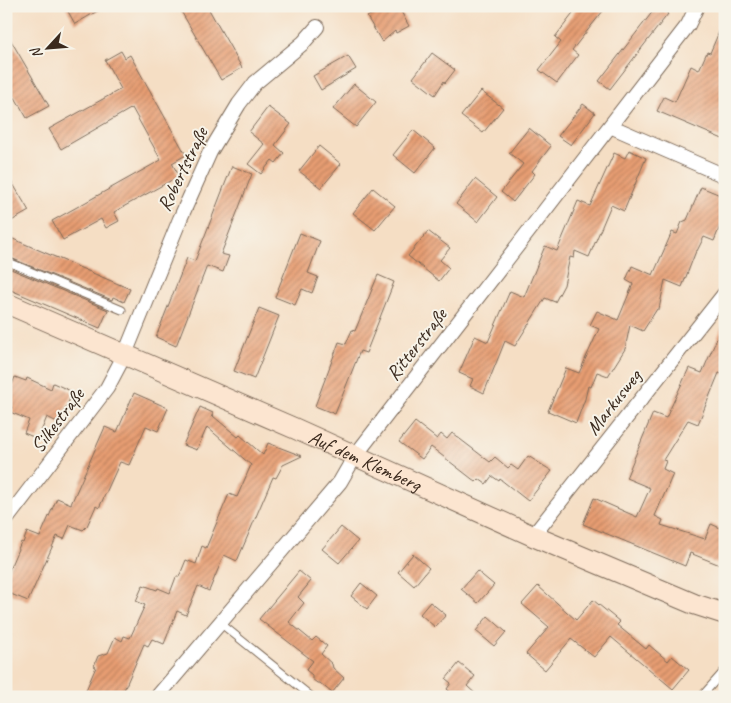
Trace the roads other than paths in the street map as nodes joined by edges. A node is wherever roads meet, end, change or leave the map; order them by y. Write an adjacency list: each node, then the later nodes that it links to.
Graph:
1 (697, 6): 3 (street, Ritterstraße)
2 (316, 27): 9 (street, Robertstraße)
3 (610, 126): 4 (street); 10 (street, Ritterstraße)
4 (725, 176)
5 (6, 261): 8 (lane)
6 (725, 293): 13 (street, Markusweg)
7 (6, 303): 9 (street, Auf dem Klemberg)
8 (122, 310)
9 (124, 354): 10 (street, Auf dem Klemberg); 11 (street, Silkestraße)
10 (355, 456): 13 (street, Auf dem Klemberg); 15 (street, Ritterstraße)
11 (11, 506): 12 (street, Silkestraße)
12 (6, 520)
13 (533, 536): 14 (street, Auf dem Klemberg)
14 (725, 614)
15 (219, 622): 17 (street, Ritterstraße); 18 (lane)
16 (725, 670): 19 (lane)
17 (157, 697)
18 (312, 697)
19 (701, 697)

